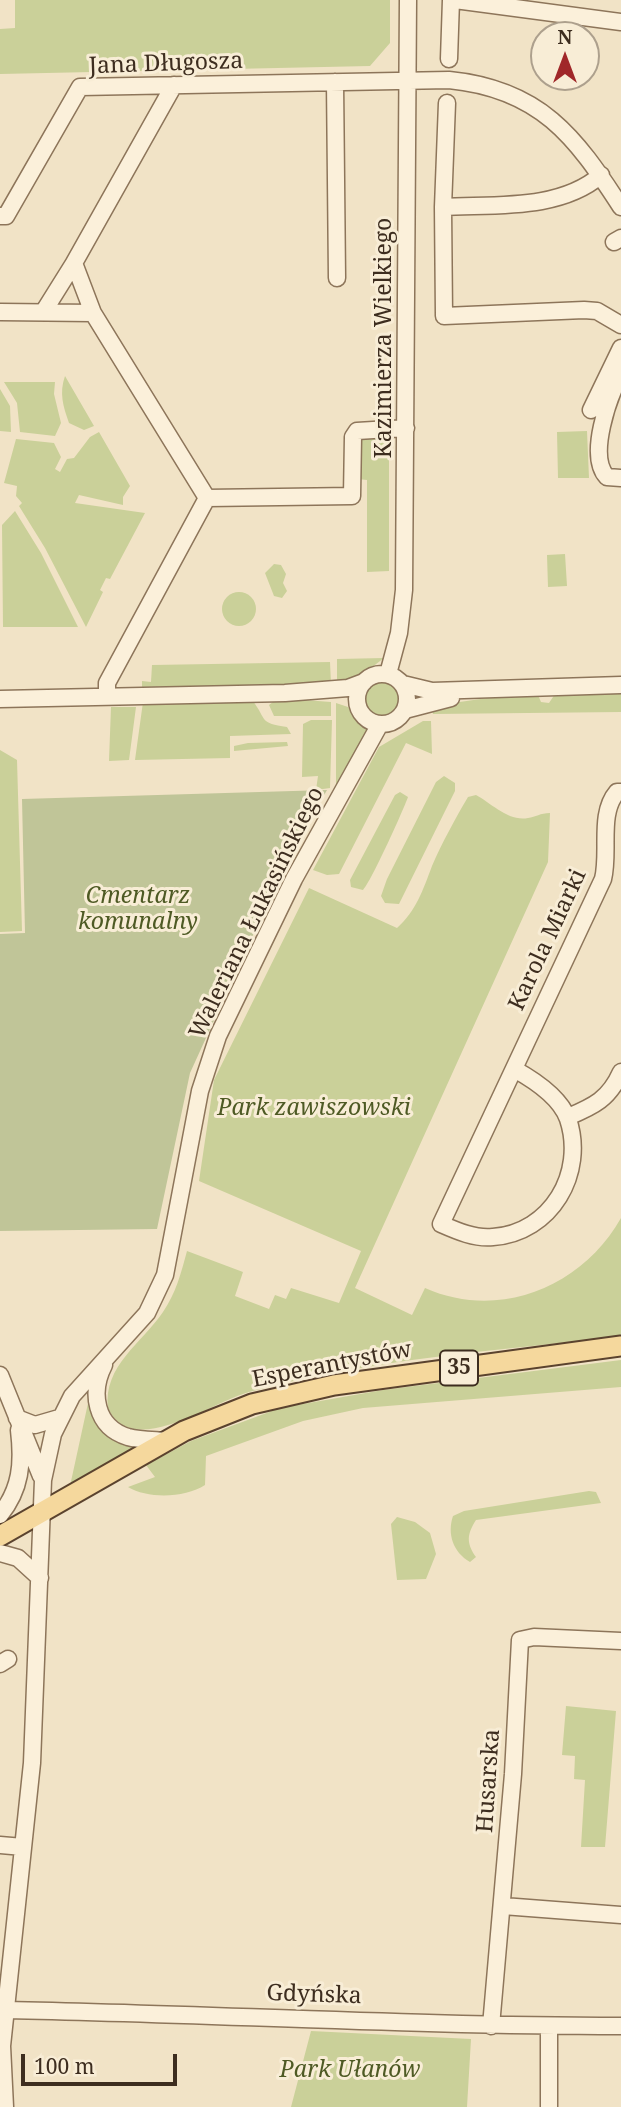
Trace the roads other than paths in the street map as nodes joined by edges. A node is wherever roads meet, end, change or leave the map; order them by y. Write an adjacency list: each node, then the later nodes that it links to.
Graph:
1 (408, 0): 5 (street, Kazimierza Wielkiego)
2 (453, 0): 3 (street); 4 (street)
3 (621, 22)
4 (449, 59)
5 (407, 81): 6 (street, Jana Długosza); 9 (street, Jana Długosza); 22 (street, Kazimierza Wielkiego)
6 (335, 82): 7 (street, Jana Długosza); 14 (street, Kazimierza Wielkiego)
7 (174, 85): 12 (street, Jana Długosza); 13 (street)
8 (447, 103): 10 (street)
9 (601, 176): 10 (street); 11 (street, Jana Długosza)
10 (443, 207): 18 (street)
11 (621, 208)
12 (0, 216)
13 (74, 263): 15 (street); 17 (street)
14 (337, 278)
15 (44, 311): 16 (street); 17 (street)
16 (0, 312)
17 (93, 313): 24 (street)
18 (621, 325)
19 (621, 348): 21 (street)
20 (621, 374): 23 (street)
21 (591, 410)
22 (406, 428): 24 (street); 25 (street, Kazimierza Wielkiego)
23 (621, 478)
24 (207, 498): 31 (street)
25 (388, 674): 26 (street); 27 (street)
26 (364, 682): 30 (street); 33 (street)
27 (402, 684): 29 (street); 34 (street)
28 (621, 685): 29 (street)
29 (481, 691): 34 (street)
30 (285, 693): 31 (street); 33 (street)
31 (107, 696): 32 (street)
32 (0, 699)
33 (359, 708): 35 (street)
34 (405, 710): 35 (street)
35 (380, 724): 41 (street, Waleriana Łukasińskiego)
36 (621, 792): 37 (street, Karola Miarki)
37 (514, 1069): 39 (street); 39 (street, Karola Miarki)
38 (621, 1072): 39 (street)
39 (568, 1117)
40 (621, 1346): 45 (main road, Esperantystów / 35)
41 (107, 1360): 44 (street, Waleriana Łukasińskiego); 45 (street, Waleriana Łukasińskiego)
42 (0, 1375): 43 (street)
43 (17, 1418): 44 (street); 46 (street); 48 (street)
44 (59, 1418): 46 (street, Waleriana Łukasińskiego)
45 (166, 1441): 47 (main road, Esperantystów / 35)
46 (43, 1480): 47 (street, Waleriana Łukasińskiego)
47 (41, 1514): 49 (main road, Esperantystów / 35); 51 (street, Waleriana Łukasińskiego)
48 (0, 1515)
49 (0, 1536)
50 (0, 1553): 51 (street)
51 (40, 1578): 54 (street, Waleriana Łukasińskiego)
52 (621, 1641): 55 (street, Husarska)
53 (0, 1845): 54 (street)
54 (23, 1847): 57 (street, Waleriana Łukasińskiego)
55 (503, 1906): 56 (street); 58 (street, Husarska)
56 (621, 1915)
57 (6, 2010): 58 (street, Gdyńska); 61 (street, Waleriana Łukasińskiego)
58 (491, 2026): 59 (street, Gdyńska)
59 (549, 2026): 60 (street, Gdyńska); 62 (street)
60 (621, 2026)
61 (5, 2107)
62 (549, 2107)

